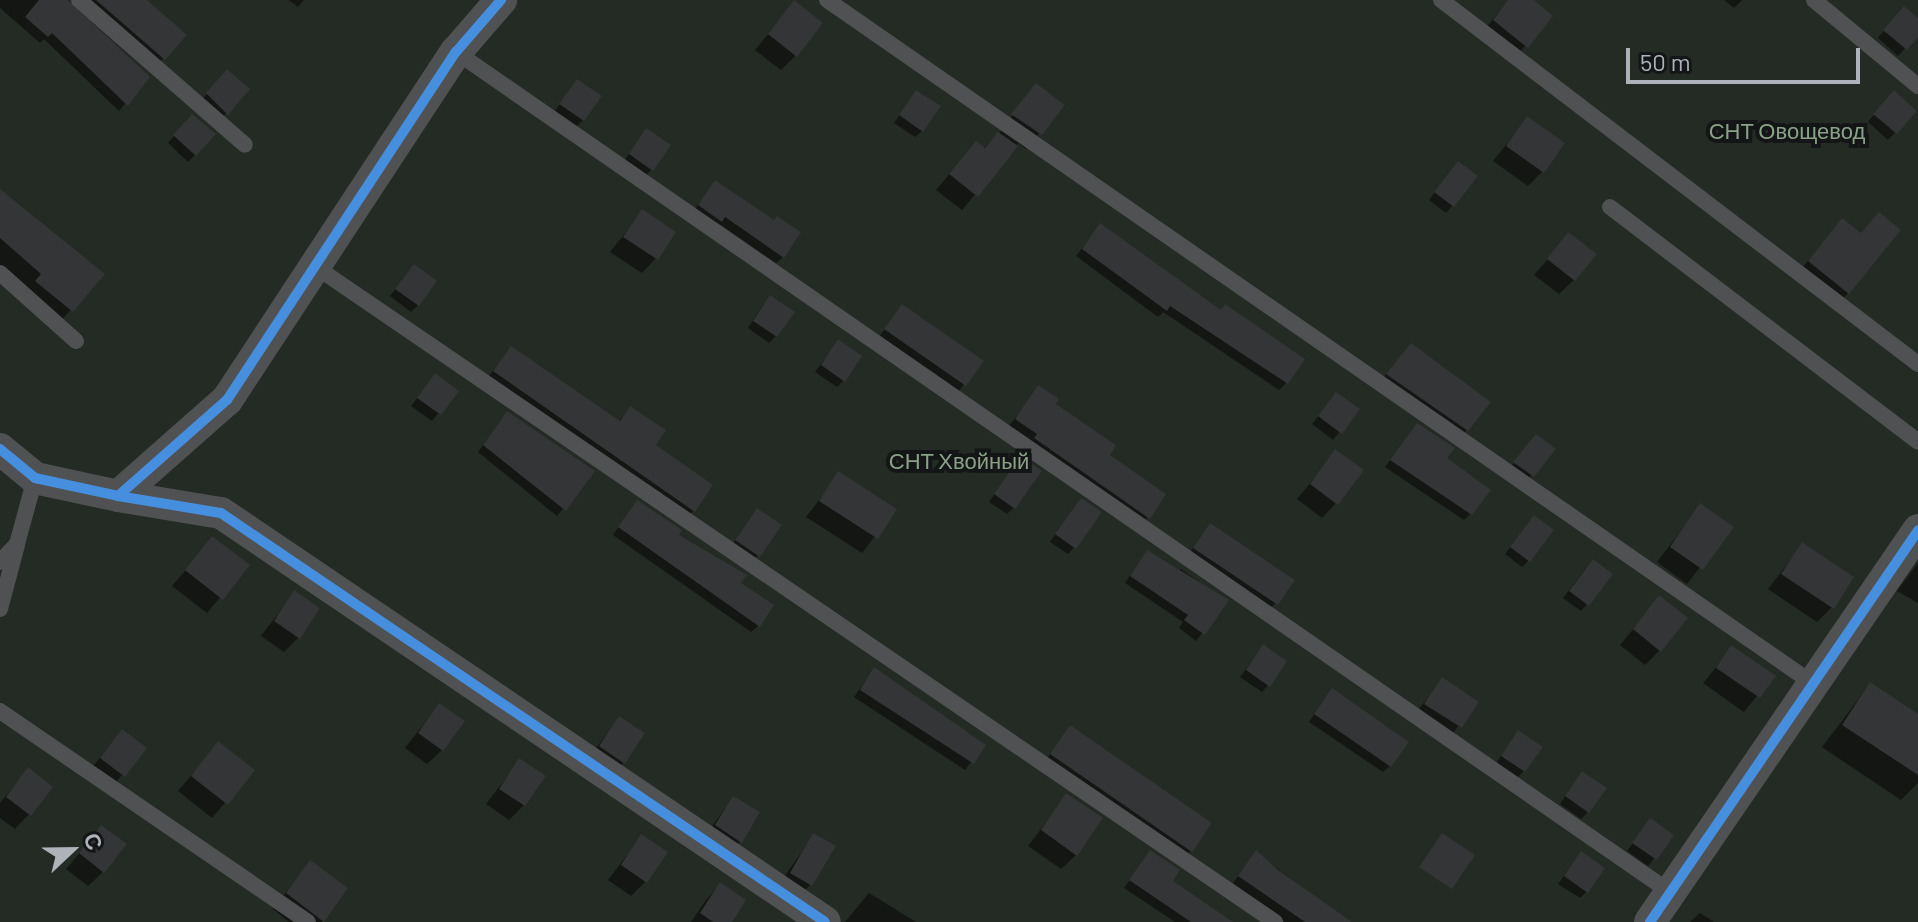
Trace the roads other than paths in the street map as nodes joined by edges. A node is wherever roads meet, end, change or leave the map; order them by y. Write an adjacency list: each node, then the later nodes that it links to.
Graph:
1 (79, 0): 8 (lane)
2 (501, 0): 6 (street)
3 (827, 0): 22 (lane)
4 (1441, 0): 13 (lane)
5 (1814, 0): 7 (lane)
6 (456, 52): 10 (street); 24 (lane)
7 (1918, 86)
8 (245, 145)
9 (1610, 207): 14 (lane)
10 (313, 265): 17 (street); 27 (lane)
11 (0, 273): 12 (lane)
12 (76, 341)
13 (1918, 364)
14 (1918, 442)
15 (0, 449): 16 (street)
16 (35, 478): 17 (street); 19 (lane)
17 (118, 496): 26 (street)
18 (1918, 530): 22 (street)
19 (17, 544): 20 (lane); 21 (lane)
20 (0, 562)
21 (0, 609)
22 (1815, 685): 24 (street)
23 (0, 711): 25 (lane)
24 (1670, 892): 28 (street)
25 (308, 922)
26 (825, 922)
27 (1275, 922)
28 (1650, 922)

